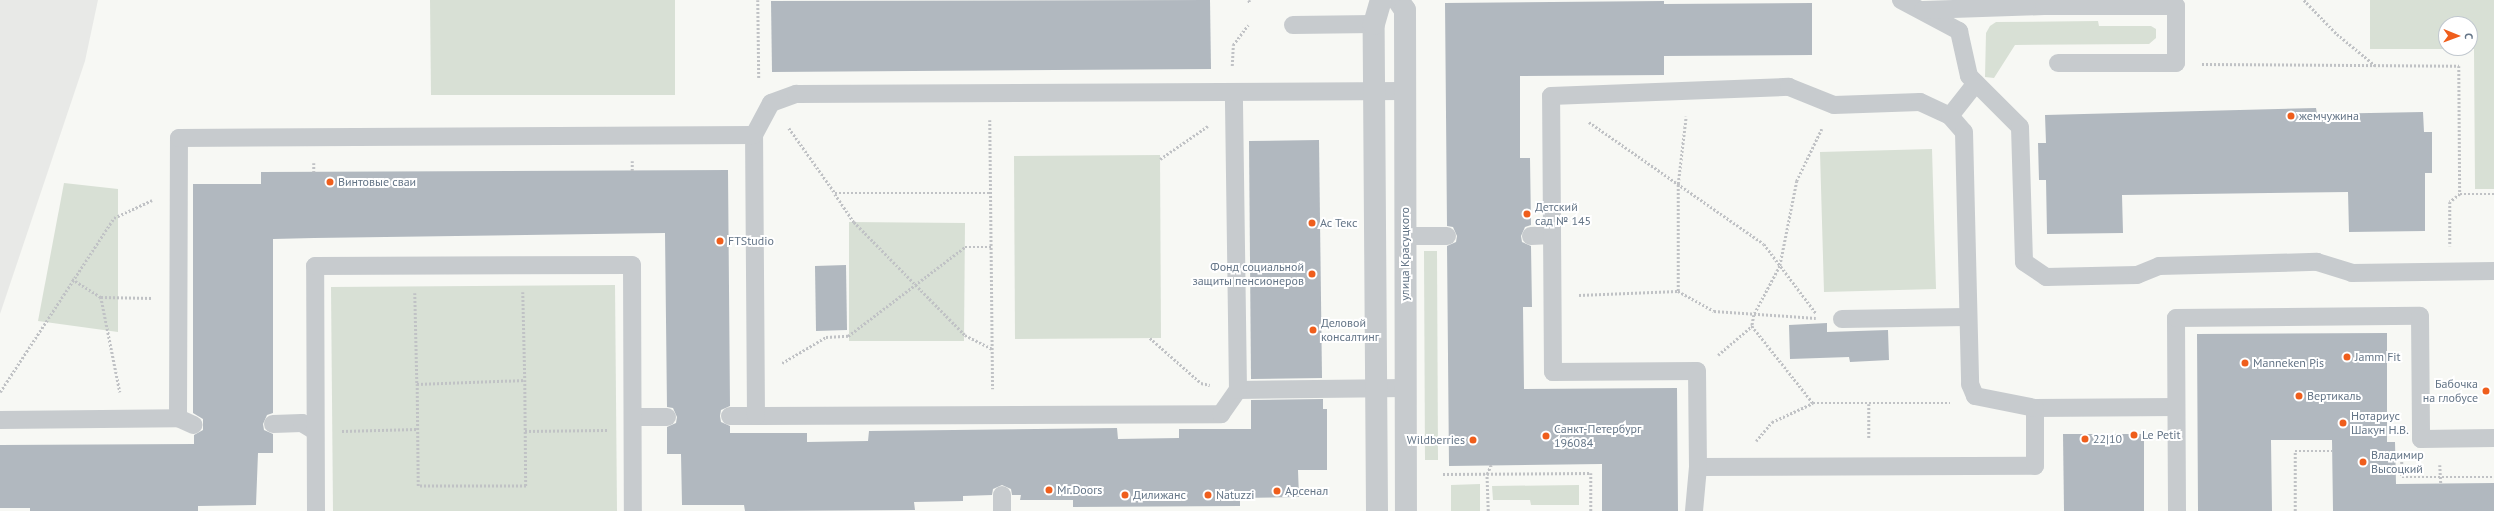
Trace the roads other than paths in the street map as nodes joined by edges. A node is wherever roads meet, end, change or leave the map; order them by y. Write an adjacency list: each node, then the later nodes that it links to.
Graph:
1 (1381, 0): 5 (street)
2 (1398, 0): 10 (street, улица Красуцкого)
3 (1901, 0): 4 (lane)
4 (1923, 10): 7 (lane); 8 (lane)
5 (1374, 24): 6 (lane); 9 (street)
6 (1293, 25)
7 (2058, 63)
8 (1976, 83): 12 (lane); 18 (lane)
9 (1374, 91): 10 (lane); 11 (lane); 21 (street)
10 (1405, 91): 15 (street, улица Красуцкого)
11 (1234, 92): 13 (lane); 23 (lane)
12 (1950, 116): 14 (lane); 19 (lane)
13 (754, 135): 27 (lane); 29 (lane)
14 (1552, 235): 17 (lane); 34 (lane)
15 (1406, 236): 16 (lane); 22 (street, улица Красуцкого)
16 (1447, 236)
17 (1531, 236)
18 (2494, 271)
19 (1966, 317): 20 (lane); 25 (lane)
20 (1842, 319)
21 (1376, 388): 22 (lane); 23 (lane); 37 (street)
22 (1406, 388): 38 (street, улица Красуцкого)
23 (1238, 390): 27 (lane)
24 (2176, 407): 25 (lane); 33 (lane); 40 (lane)
25 (2035, 408): 34 (lane)
26 (730, 416): 27 (lane)
27 (756, 416)
28 (667, 417): 30 (lane)
29 (0, 420)
30 (633, 423): 32 (lane); 36 (lane)
31 (273, 424): 32 (lane)
32 (315, 431): 35 (lane)
33 (2494, 438)
34 (1698, 467): 39 (lane)
35 (316, 511)
36 (633, 511)
37 (1377, 511)
38 (1406, 511)
39 (1694, 511)
40 (2177, 511)

